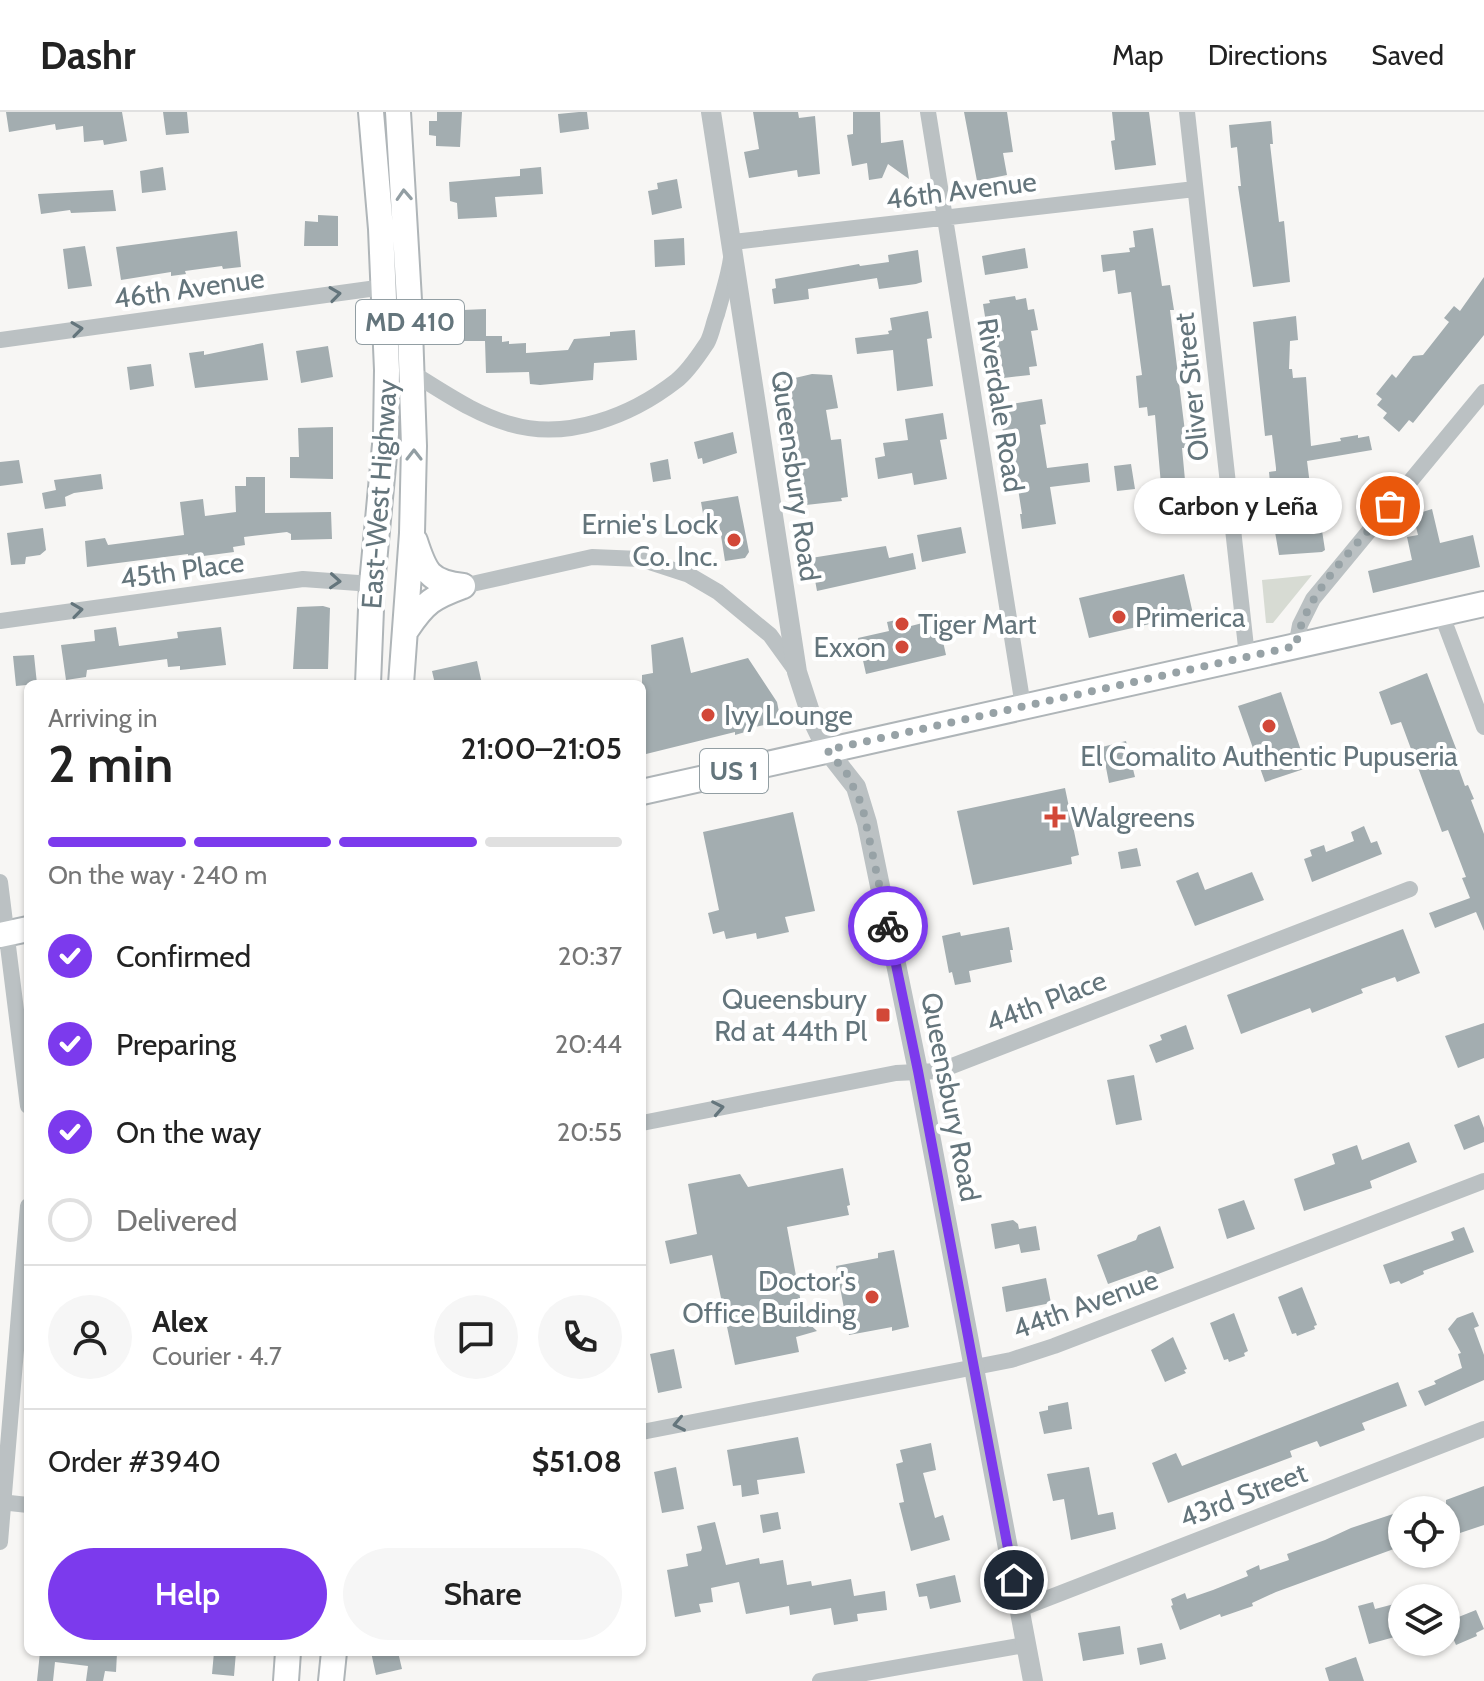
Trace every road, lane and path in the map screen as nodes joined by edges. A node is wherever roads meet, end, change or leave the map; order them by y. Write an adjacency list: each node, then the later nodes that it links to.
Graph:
1 (371, 112): 9 (main road, East-West Highway / MD 410)
2 (398, 112): 11 (main road, East-West Highway / MD 410, one-way to 2)
3 (711, 112): 8 (street, Queensbury Road)
4 (928, 112): 7 (street, Riverdale Road)
5 (1187, 112): 6 (street, Oliver Street)
6 (1195, 189): 7 (street, 46th Avenue); 21 (street, Oliver Street)
7 (945, 218): 8 (street, 46th Avenue); 25 (street, Riverdale Road)
8 (733, 242): 11 (street); 22 (street, Queensbury Road)
9 (384, 287): 10 (street, 46th Avenue, one-way to 9); 14 (main road, East-West Highway / MD 410)
10 (0, 340)
11 (412, 373): 13 (main road, East-West Highway / MD 410, one-way to 11)
12 (1484, 392): 20 (street)
13 (412, 533): 15 (main road); 19 (main road, East-West Highway / MD 410)
14 (372, 584): 18 (street, 45th Place, one-way to 14); 23 (main road, East-West Highway / MD 410)
15 (463, 586): 19 (main road); 22 (street)
16 (1484, 604): 17 (main road, US 1)
17 (1441, 613): 20 (main road, US 1); 26 (street)
18 (0, 621)
19 (405, 632): 24 (main road, East-West Highway / MD 410)
20 (1296, 646): 21 (main road, US 1)
21 (1247, 656): 25 (main road, US 1)
22 (797, 672): 27 (street, Queensbury Road)
23 (368, 680)
24 (401, 680)
25 (1023, 706): 27 (main road, US 1)
26 (1484, 727)
27 (827, 750): 28 (main road, US 1); 33 (street, Queensbury Road)
28 (646, 791)
29 (0, 882): 31 (street)
30 (1410, 889): 33 (street, 44th Place)
31 (11, 933): 32 (street)
32 (24, 1058)
33 (918, 1071): 34 (street, 44th Place, one-way to 33); 37 (street, Queensbury Road)
34 (646, 1122)
35 (1484, 1181): 37 (street, 44th Avenue)
36 (24, 1252): 40 (street)
37 (975, 1366): 39 (street, 44th Avenue, one-way to 39); 43 (street, Queensbury Road)
38 (1484, 1429): 43 (street, 43rd Street)
39 (646, 1431)
40 (2, 1502): 41 (street); 42 (street)
41 (24, 1505)
42 (0, 1542)
43 (1020, 1609): 44 (street, Queensbury Road)
44 (1025, 1645): 49 (street); 50 (street, Queensbury Road)
45 (288, 1656): 47 (main road)
46 (334, 1656): 48 (main road)
47 (286, 1681)
48 (331, 1681)
49 (820, 1681)
50 (1033, 1681)

